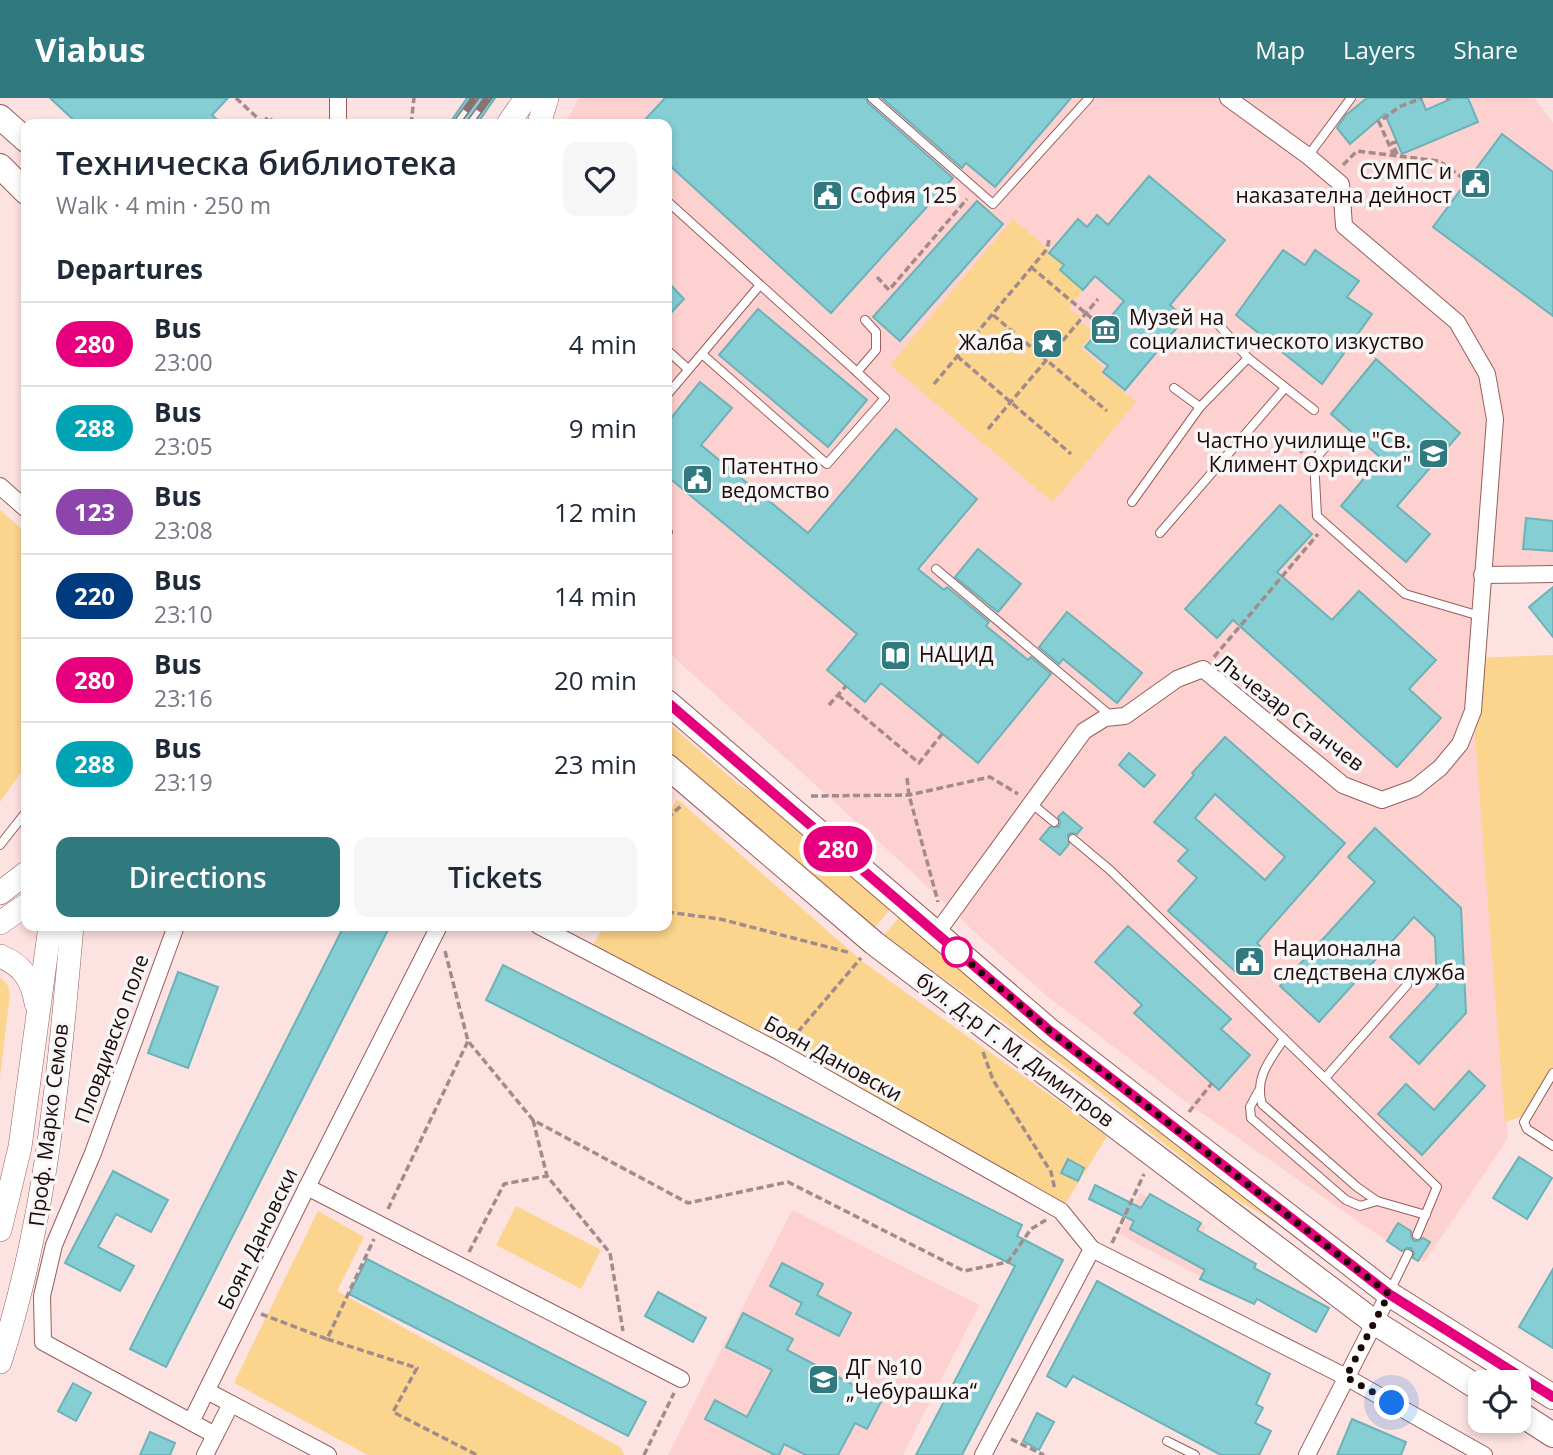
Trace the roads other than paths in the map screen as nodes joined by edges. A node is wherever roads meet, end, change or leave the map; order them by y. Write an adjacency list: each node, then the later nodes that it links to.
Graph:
1 (338, 98): 9 (street)
2 (526, 98): 10 (main road)
3 (547, 98): 11 (main road)
4 (872, 98): 5 (lane)
5 (1089, 98)
6 (1228, 98): 13 (street, Лъчезар Станчев)
7 (1351, 98): 13 (lane)
8 (0, 117): 12 (main road)
9 (338, 119)
10 (511, 119)
11 (541, 119)
12 (21, 136)
13 (1308, 156): 36 (street, Лъчезар Станчев)
14 (0, 166): 15 (main road)
15 (21, 187)
16 (672, 206): 17 (lane)
17 (760, 285): 20 (lane); 24 (lane)
18 (865, 320): 24 (lane)
19 (1218, 324): 22 (lane)
20 (702, 354): 23 (lane); 24 (lane)
21 (672, 355): 23 (lane)
22 (1248, 358): 26 (lane); 28 (lane)
23 (688, 369): 27 (lane)
24 (857, 373)
25 (1174, 388): 28 (lane)
26 (1285, 388): 29 (lane); 34 (lane)
27 (672, 389)
28 (1200, 407): 32 (lane)
29 (1314, 410)
30 (1329, 443): 38 (lane)
31 (0, 486): 33 (street)
32 (1132, 502)
33 (21, 505)
34 (1160, 533)
35 (936, 569): 40 (lane)
36 (1482, 575): 37 (street); 38 (street, Лъчезар Станчев)
37 (1553, 575)
38 (1480, 616): 40 (street, Лъчезар Станчев)
39 (672, 706): 51 (main road, бул. Д-р Г. М. Димитров)
40 (1113, 718): 42 (street, Лъчезар Станчев)
41 (672, 770): 73 (main road, бул. Д-р Г. М. Димитров)
42 (1031, 803): 44 (lane); 51 (street, Лъчезар Станчев)
43 (21, 818): 46 (lane)
44 (1054, 822)
45 (1073, 839): 60 (lane)
46 (0, 845)
47 (21, 877): 48 (main road)
48 (0, 893)
49 (21, 908): 50 (main road)
50 (0, 923)
51 (940, 928): 72 (main road, бул. Д-р Г. М. Димитров)
52 (49, 931): 59 (main road, Проф. Марко Семов)
53 (72, 931): 74 (main road, Проф. Марко Семов)
54 (174, 931): 82 (street, Пловдивско поле)
55 (436, 931): 65 (street, Боян Дановски)
56 (549, 931): 70 (street, Боян Дановски)
57 (0, 956): 59 (main road)
58 (1407, 985): 62 (lane)
59 (38, 1013): 68 (main road, Проф. Марко Семов)
60 (1284, 1039): 62 (lane); 63 (lane)
61 (1553, 1073): 64 (lane)
62 (1325, 1078): 67 (lane)
63 (1258, 1092): 66 (lane); 66 (lane)
64 (1553, 1146)
65 (307, 1187): 76 (street); 78 (street, Боян Дановски)
66 (1377, 1201): 67 (lane)
67 (1426, 1215): 69 (lane)
68 (0, 1230)
69 (1417, 1235)
70 (1099, 1252): 75 (street, Боян Дановски); 88 (street)
71 (1408, 1254): 72 (lane)
72 (1389, 1294): 73 (street); 79 (main road, бул. Д-р Г. М. Димитров)
73 (1374, 1322): 75 (street); 77 (main road, бул. Д-р Г. М. Димитров)
74 (0, 1362)
75 (1346, 1377): 90 (street); 91 (street, Боян Дановски)
76 (681, 1379)
77 (1468, 1381)
78 (207, 1391): 80 (street); 82 (street, Боян Дановски)
79 (1551, 1392)
80 (231, 1404): 84 (street); 87 (street)
81 (1531, 1420): 83 (main road)
82 (191, 1422): 84 (street, Пловдивско поле)
83 (1553, 1434)
84 (215, 1435): 86 (street)
85 (1167, 1441): 89 (lane)
86 (205, 1455)
87 (328, 1455)
88 (983, 1455)
89 (1195, 1455)
90 (1307, 1455)
91 (1484, 1455)

